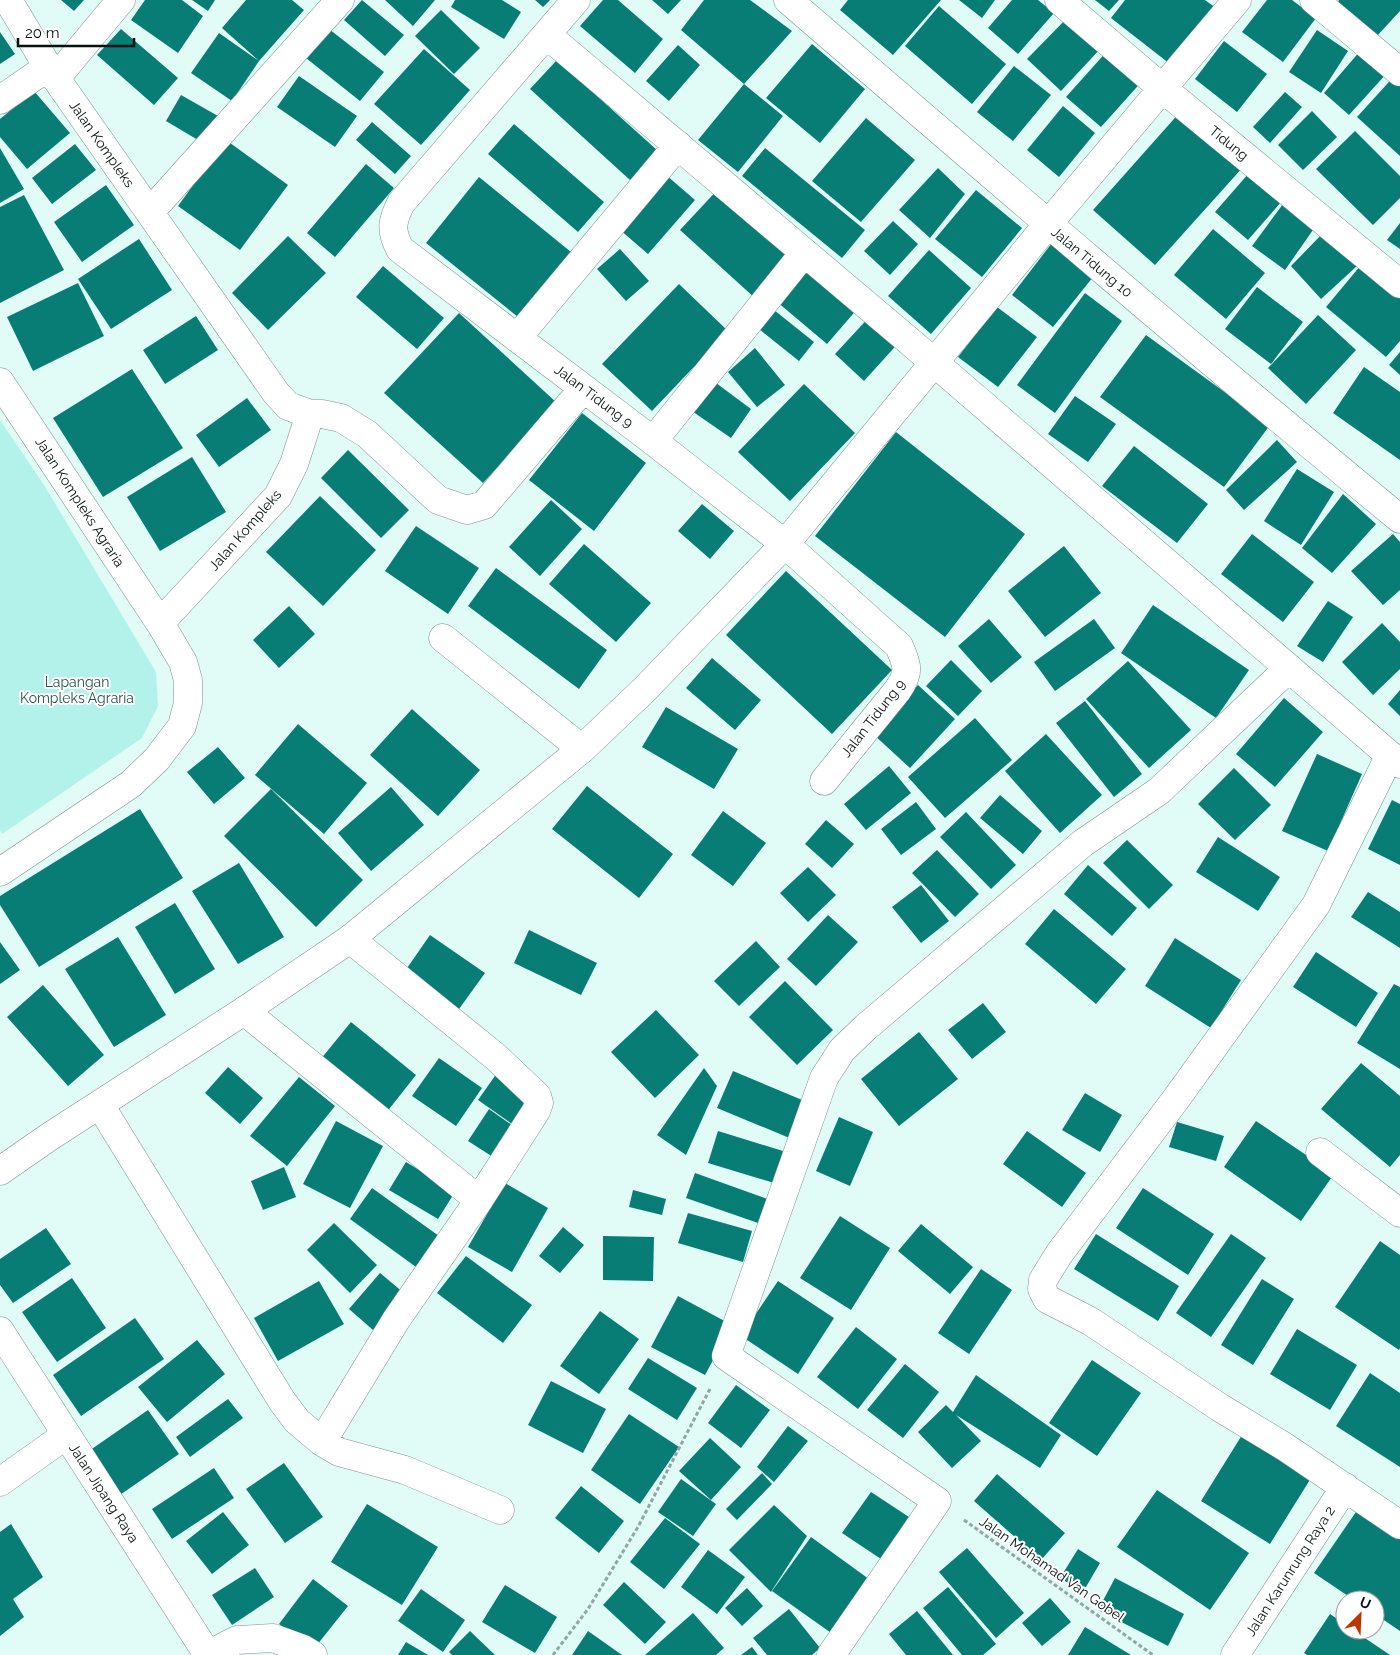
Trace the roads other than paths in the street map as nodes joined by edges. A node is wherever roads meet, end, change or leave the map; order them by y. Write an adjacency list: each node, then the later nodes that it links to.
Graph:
1 (8, 0): 10 (street, Jalan Kompleks)
2 (120, 0): 10 (street)
3 (340, 0): 15 (street)
4 (576, 0): 9 (street, Jalan Tidung 9)
5 (788, 0): 16 (street, Jalan Tidung 10)
6 (1059, 0): 12 (street, Tidung)
7 (1237, 0): 12 (street)
8 (1314, 0): 11 (street)
9 (546, 35): 14 (street); 19 (street, Jalan Tidung 9)
10 (52, 72): 13 (street); 15 (street, Jalan Kompleks)
11 (1400, 72)
12 (1162, 88): 16 (street); 18 (street, Tidung)
13 (0, 100)
14 (678, 146): 17 (street); 19 (street)
15 (150, 212): 23 (street, Jalan Kompleks)
16 (1048, 224): 20 (street); 25 (street, Jalan Tidung 10)
17 (804, 253): 20 (street); 24 (street)
18 (1400, 284)
19 (517, 338): 22 (street, Jalan Tidung 9)
20 (935, 363): 26 (street); 29 (street)
21 (0, 382): 27 (street, Jalan Kompleks Agraria)
22 (583, 389): 23 (street); 24 (street, Jalan Tidung 9)
23 (310, 414): 27 (street, Jalan Kompleks)
24 (653, 441): 26 (street, Jalan Tidung 9)
25 (1400, 519)
26 (785, 544): 30 (street); 32 (street, Jalan Tidung 9)
27 (160, 623): 33 (street)
28 (443, 638): 30 (street)
29 (1289, 668): 31 (street); 50 (street)
30 (582, 749): 34 (street)
31 (1395, 759): 45 (street)
32 (824, 781)
33 (0, 872)
34 (350, 939): 35 (street); 39 (street)
35 (244, 1011): 36 (street); 39 (street)
36 (100, 1105): 38 (street); 43 (street)
37 (1320, 1152): 40 (street)
38 (0, 1171)
39 (479, 1200): 43 (street)
40 (1400, 1213)
41 (0, 1331): 42 (street, Jalan Jipang Raya)
42 (66, 1435): 44 (street); 48 (street, Jalan Jipang Raya)
43 (322, 1442): 46 (street)
44 (0, 1482)
45 (1345, 1487): 47 (street); 51 (street, Jalan Karunrung Raya 2)
46 (500, 1510)
47 (1400, 1525)
48 (208, 1655): 49 (street)
49 (313, 1655)
50 (831, 1655)
51 (1235, 1655)

